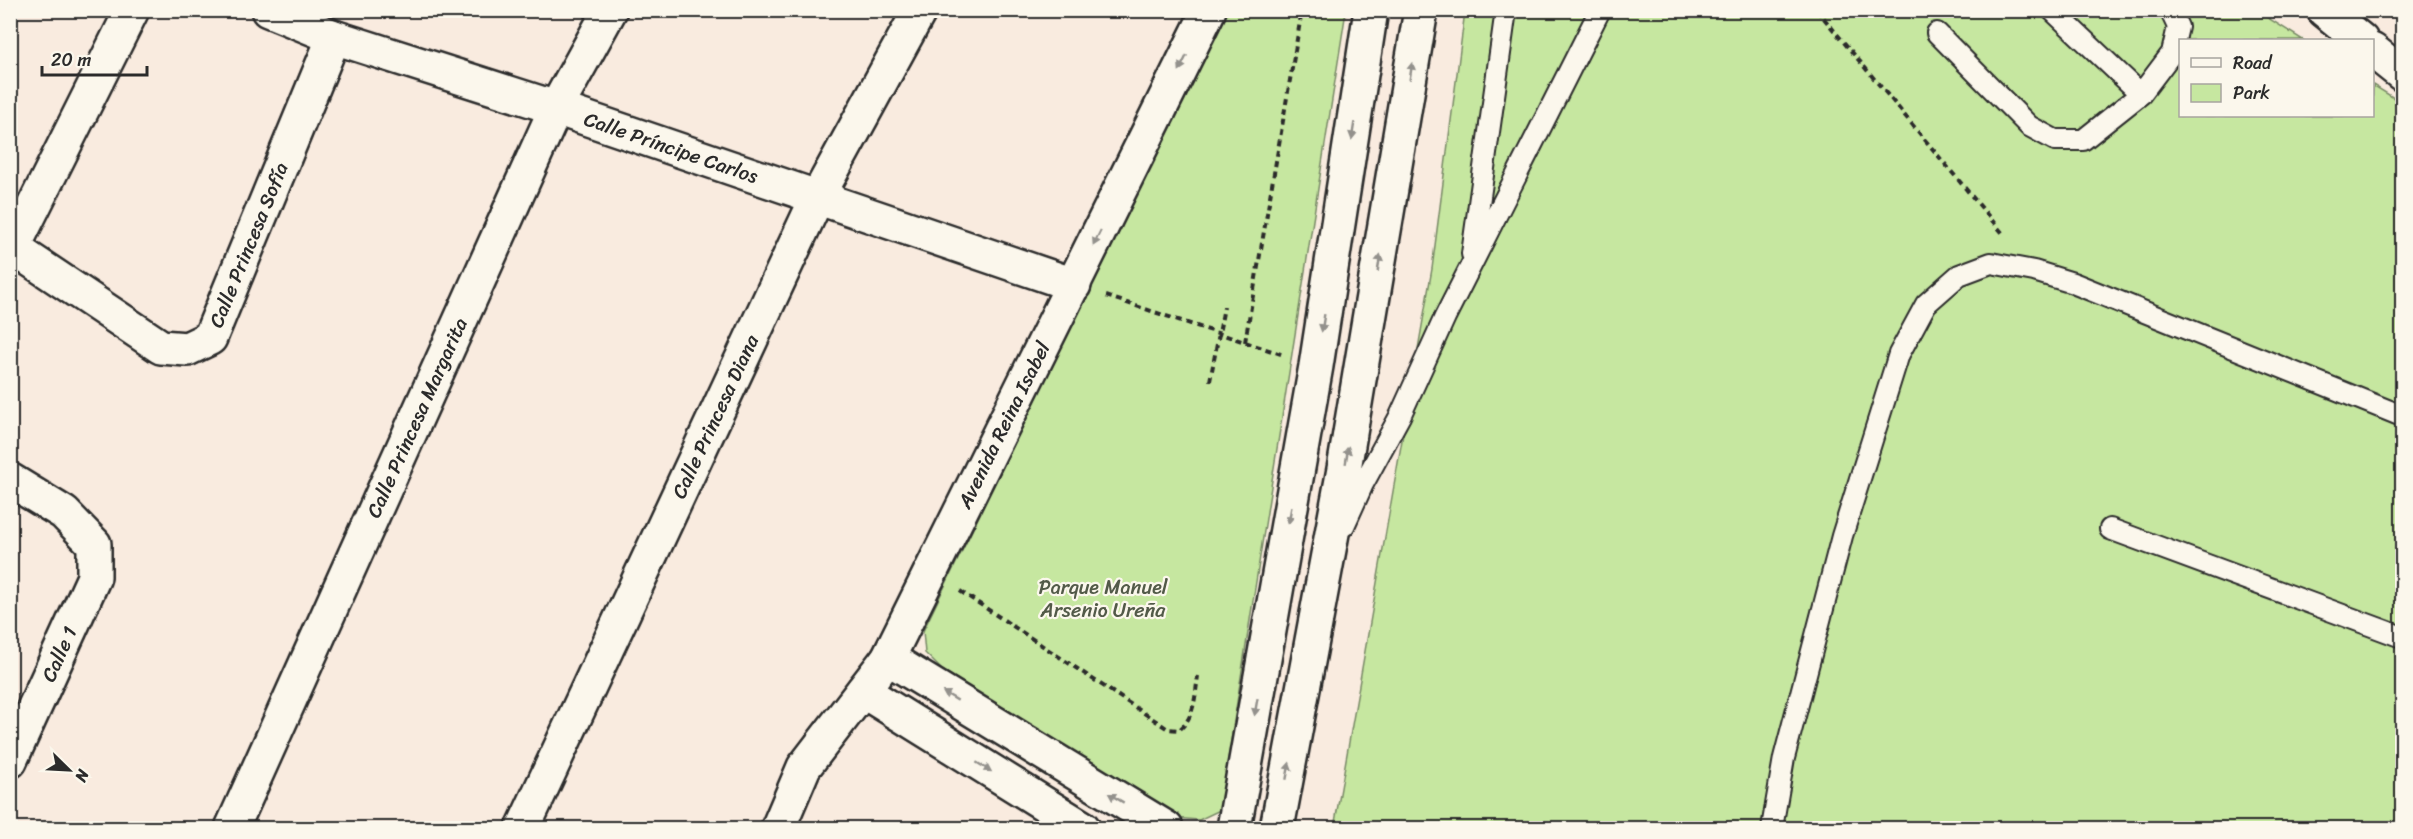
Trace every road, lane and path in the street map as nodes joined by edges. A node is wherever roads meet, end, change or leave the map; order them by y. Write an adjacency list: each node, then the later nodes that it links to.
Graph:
1 (132, 10): 23 (street)
2 (268, 10): 16 (street, Calle Príncipe Carlos)
3 (610, 10): 21 (street, Calle Princesa Margarita)
4 (920, 10): 22 (street, Calle Princesa Diana)
5 (1209, 10): 26 (street, Avenida Reina Isabel, one-way to 26)
6 (1302, 10): 29 (path)
7 (1371, 10): 30 (street, one-way to 30)
8 (1421, 10): 35 (street, one-way to 8)
9 (1506, 10): 25 (lane)
10 (1600, 10): 25 (lane)
11 (1817, 10): 24 (path)
12 (2052, 10): 20 (lane)
13 (2170, 10): 20 (lane)
14 (2324, 10): 17 (street)
15 (1937, 33): 20 (lane)
16 (334, 37): 21 (street, Calle Príncipe Carlos); 23 (street, Calle Princesa Sofía)
17 (2360, 39)
18 (2374, 51): 19 (street)
19 (2403, 74)
20 (2141, 94)
21 (556, 108): 22 (street, Calle Príncipe Carlos); 42 (street, Calle Princesa Margarita)
22 (817, 198): 26 (street, Calle Príncipe Carlos); 43 (street, Calle Princesa Diana)
23 (12, 247)
24 (2034, 271): 32 (lane); 49 (lane)
25 (1469, 272): 35 (lane)
26 (1074, 285): 28 (path); 36 (street, Avenida Reina Isabel)
27 (1224, 307): 28 (path)
28 (1220, 333): 29 (path); 31 (path)
29 (1245, 342): 30 (path)
30 (1316, 366): 47 (street, one-way to 47)
31 (1210, 381)
32 (2403, 416)
33 (10, 480): 41 (street, Calle 1)
34 (2110, 529): 37 (lane)
35 (1326, 566): 48 (street, one-way to 35)
36 (931, 572): 38 (street, Avenida Reina Isabel); 39 (path)
37 (2403, 637)
38 (888, 658): 40 (street, Avenida Reina Isabel); 46 (street, one-way to 38)
39 (1198, 676)
40 (863, 691): 44 (street, Avenida Reina Isabel); 45 (street, one-way to 45)
41 (10, 761)
42 (232, 828)
43 (523, 828)
44 (778, 828)
45 (1083, 828)
46 (1166, 828)
47 (1234, 828)
48 (1277, 828)
49 (1772, 828)

